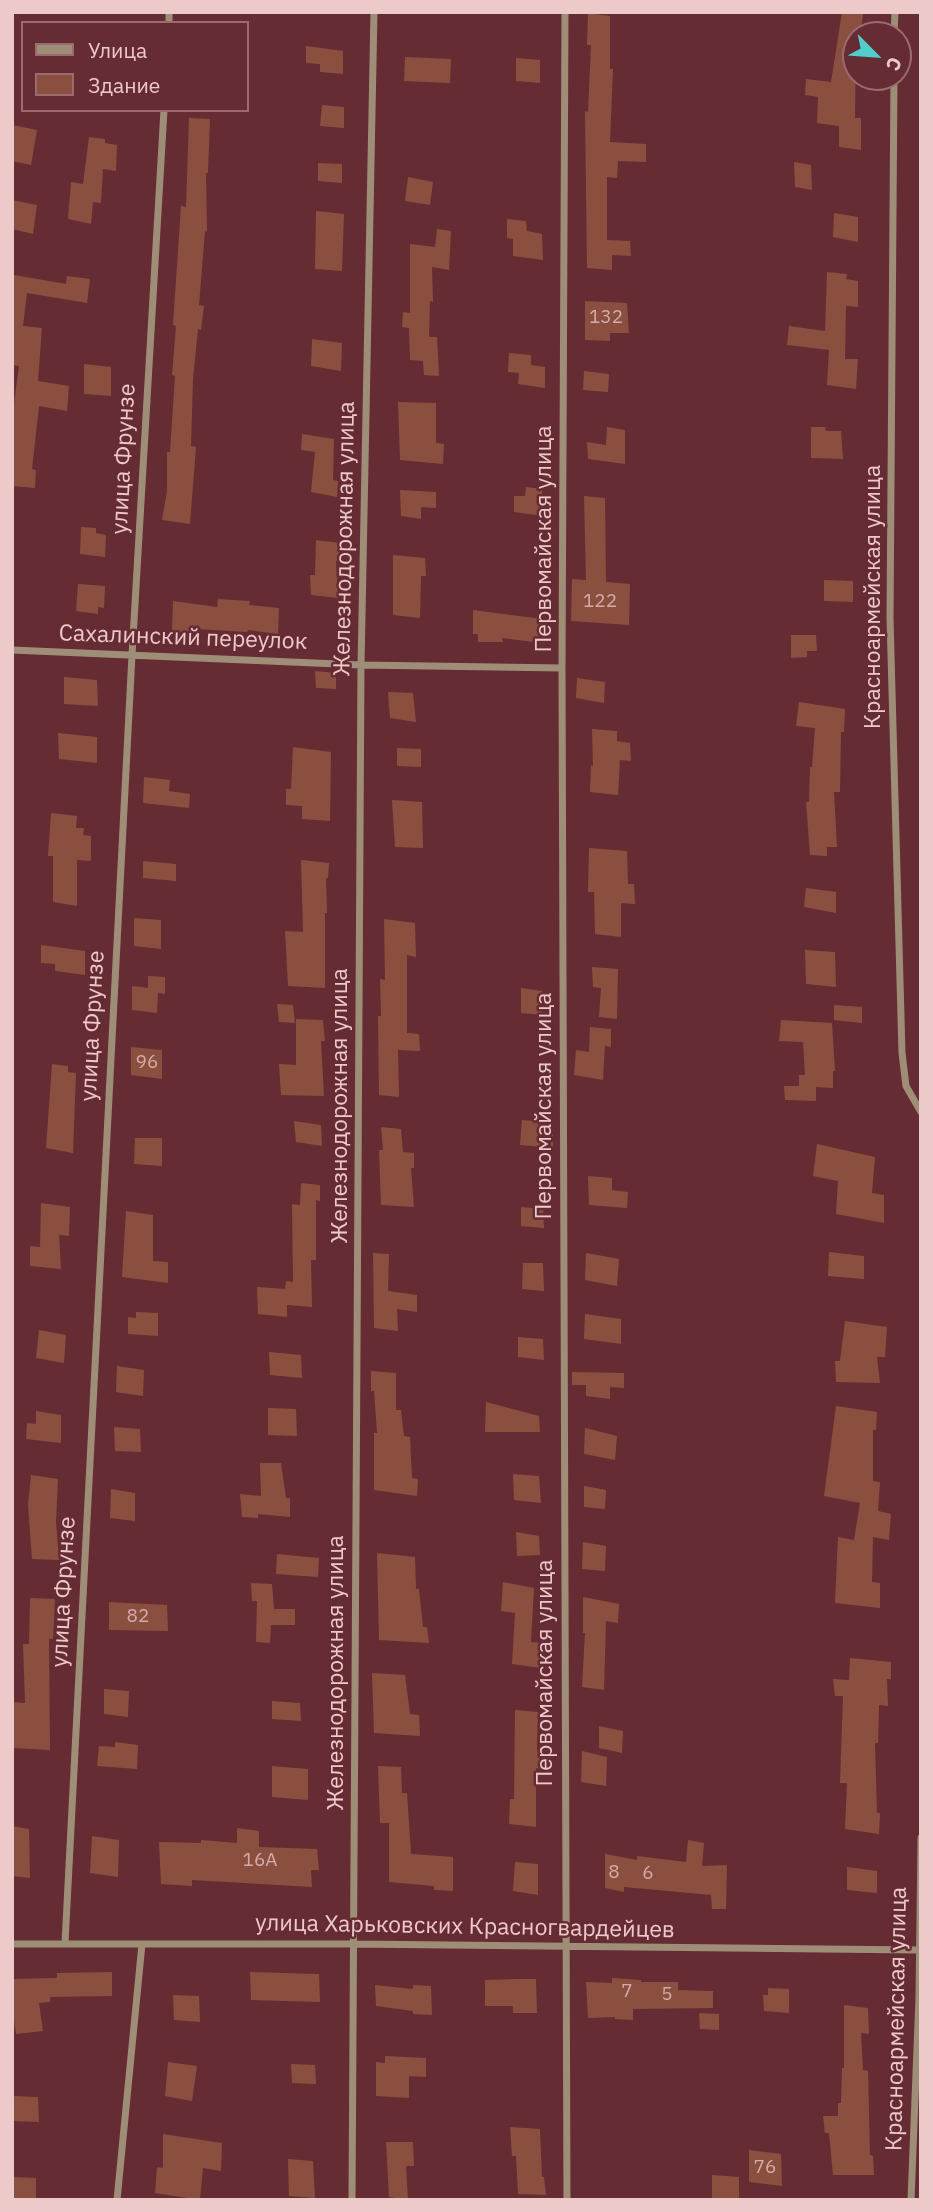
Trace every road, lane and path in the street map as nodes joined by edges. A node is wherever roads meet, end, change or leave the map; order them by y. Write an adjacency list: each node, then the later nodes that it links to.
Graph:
1 (374, 12): 7 (street, Железнодорожная улица)
2 (565, 12): 8 (street, Первомайская улица)
3 (894, 91): 9 (street, Красноармейская улица)
4 (164, 112): 6 (street, улица Фрунзе)
5 (12, 650): 6 (street, Сахалинский переулок)
6 (132, 655): 7 (street, Сахалинский переулок); 11 (street, улица Фрунзе)
7 (361, 665): 8 (street, Сахалинский переулок); 14 (street, Железнодорожная улица)
8 (562, 668): 15 (street, Первомайская улица)
9 (921, 1112)
10 (921, 1838): 16 (street, Красноармейская улица)
11 (65, 1943): 12 (street, улица Харьковских Красногвардейцев); 13 (street, улица Харьковских Красногвардейцев)
12 (12, 1944)
13 (142, 1944): 14 (street, улица Харьковских Красногвардейцев); 17 (street)
14 (354, 1944): 15 (street, улица Харьковских Красногвардейцев); 18 (street, Железнодорожная улица)
15 (565, 1948): 16 (street, улица Харьковских Красногвардейцев); 19 (street, Первомайская улица)
16 (918, 1950): 20 (street, Красноармейская улица)
17 (117, 2200)
18 (352, 2200)
19 (567, 2200)
20 (911, 2200)

